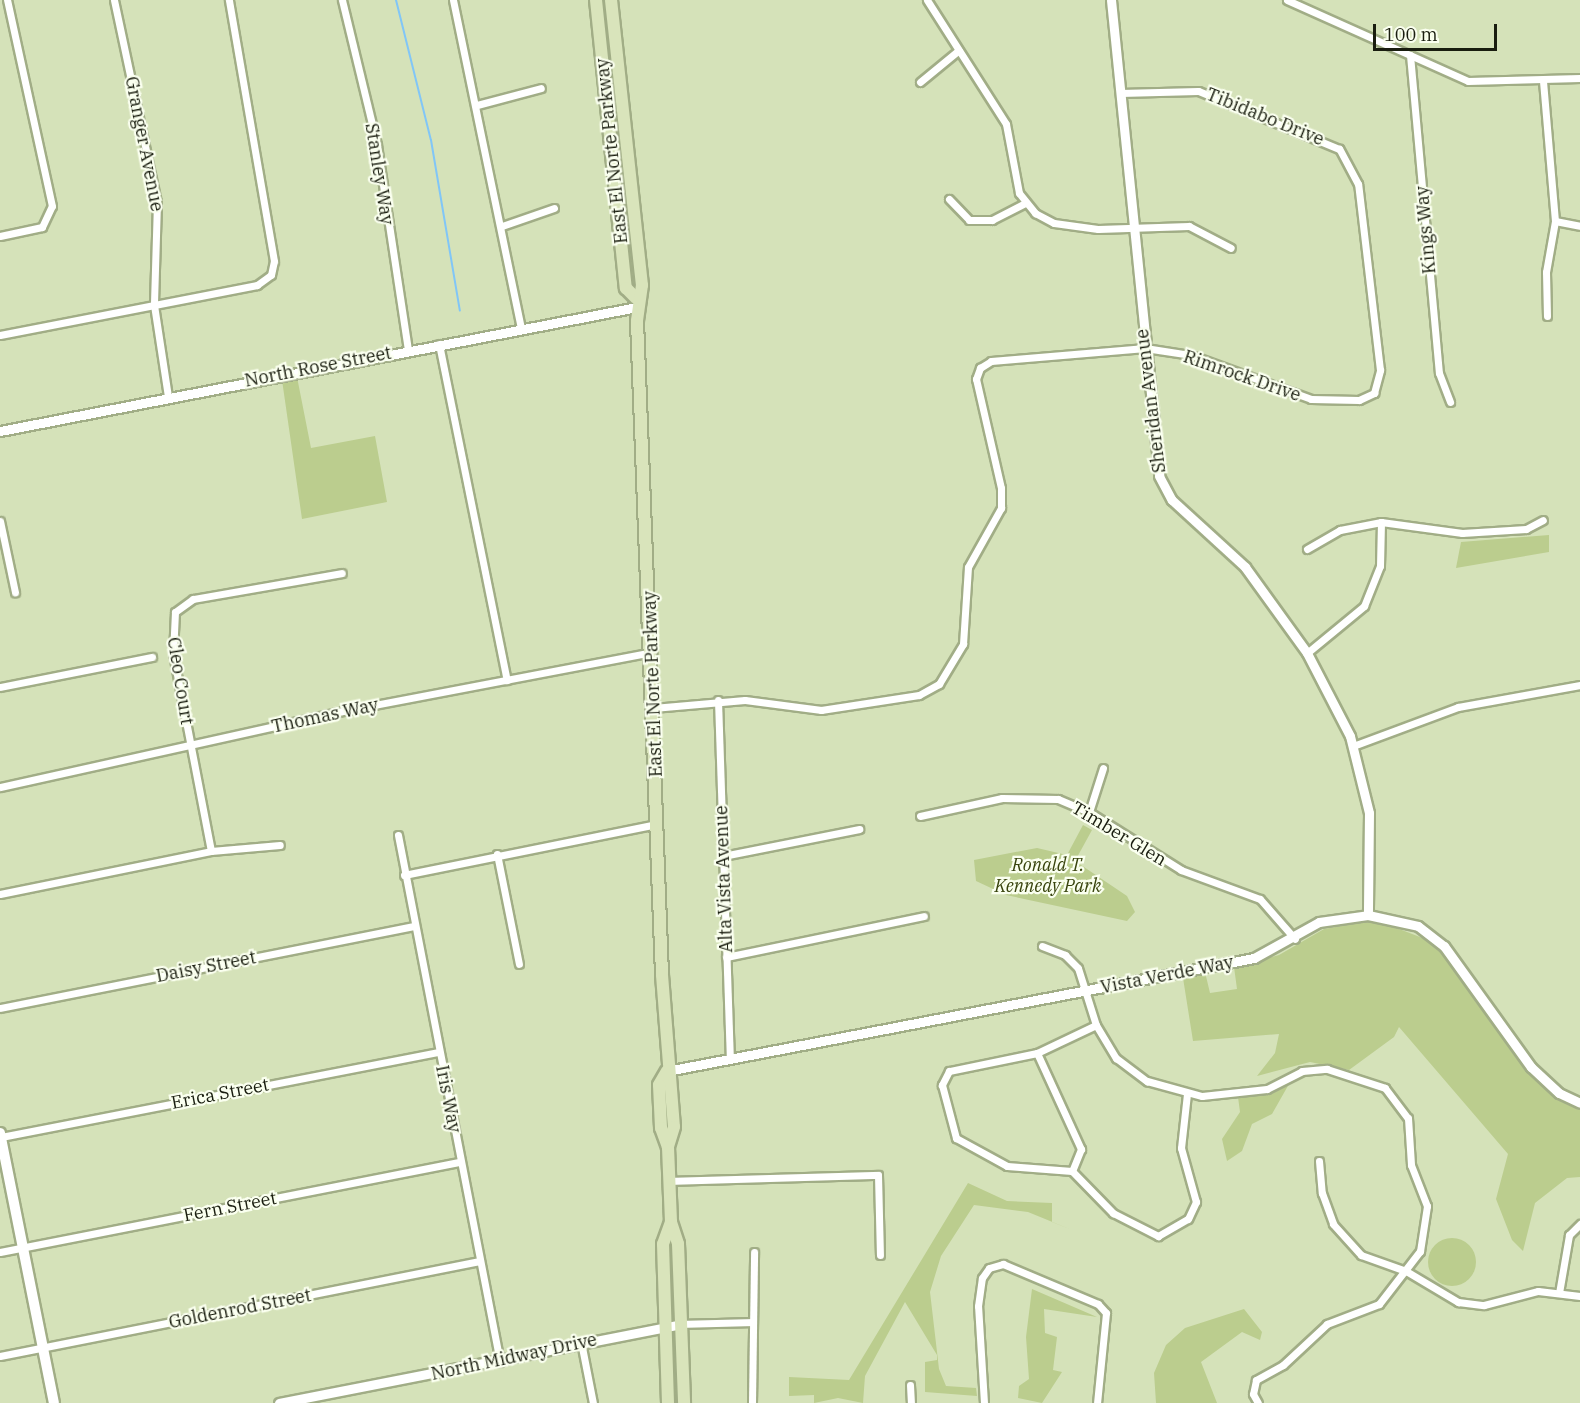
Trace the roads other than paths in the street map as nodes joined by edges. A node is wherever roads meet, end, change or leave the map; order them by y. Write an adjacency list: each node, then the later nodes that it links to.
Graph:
1 (7, 0): 26 (street)
2 (114, 0): 29 (street, Granger Avenue)
3 (229, 0): 29 (street)
4 (342, 0): 35 (street, Stanley Way)
5 (453, 0): 18 (street)
6 (596, 0): 28 (main road, East El Norte Parkway)
7 (611, 0): 28 (main road, East El Norte Parkway)
8 (927, 0): 11 (street)
9 (1111, 0): 17 (street, Sheridan Avenue)
10 (1287, 0): 12 (street)
11 (960, 50): 15 (street); 20 (street)
12 (1410, 56): 14 (street); 38 (street, Kings Way)
13 (1580, 78): 14 (street)
14 (1543, 81): 22 (street)
15 (920, 82)
16 (541, 88): 18 (street)
17 (1120, 93): 25 (street, Sheridan Avenue); 36 (street, Tibidabo Drive)
18 (477, 105): 23 (street)
19 (949, 199): 20 (street)
20 (1025, 203): 25 (street)
21 (554, 208): 23 (street)
22 (1555, 221): 24 (street); 30 (street)
23 (502, 226): 31 (street)
24 (1580, 226)
25 (1133, 230): 27 (street); 34 (street, Sheridan Avenue)
26 (0, 236)
27 (1231, 248)
28 (637, 303): 31 (street, North Rose Street); 46 (main road, East El Norte Parkway)
29 (154, 305): 32 (street); 37 (street, Granger Avenue)
30 (1547, 316)
31 (521, 328): 33 (street, North Rose Street)
32 (0, 335)
33 (439, 344): 35 (street, North Rose Street); 49 (street)
34 (1144, 348): 36 (street, Rimrock Drive); 47 (street, Sheridan Avenue); 52 (street, Rimrock Drive)
35 (408, 349): 37 (street, North Rose Street)
36 (1374, 356)
37 (168, 396): 39 (street, North Rose Street)
38 (1450, 402)
39 (0, 431)
40 (1543, 520): 42 (street)
41 (0, 521): 45 (street)
42 (1381, 522): 43 (street); 47 (street)
43 (1307, 549)
44 (342, 573): 55 (street, Cleo Court)
45 (15, 592)
46 (652, 652): 49 (street, Thomas Way); 53 (main road, East El Norte Parkway)
47 (1307, 654): 54 (street, Sheridan Avenue)
48 (152, 657): 51 (street)
49 (507, 680): 55 (street, Thomas Way)
50 (1580, 685): 54 (street)
51 (0, 687)
52 (718, 700): 53 (street, Rimrock Drive); 66 (street, Alta Vista Avenue)
53 (653, 708): 60 (main road, East El Norte Parkway)
54 (1353, 746): 69 (street, Sheridan Avenue)
55 (192, 749): 57 (street, Thomas Way); 64 (street, Cleo Court)
56 (1103, 768): 58 (street)
57 (0, 787)
58 (1089, 812): 59 (street, Timber Glen); 72 (street, Timber Glen)
59 (920, 816)
60 (658, 824): 65 (street); 82 (main road, East El Norte Parkway)
61 (859, 829): 66 (street)
62 (398, 835): 67 (street, Iris Way)
63 (280, 845): 64 (street)
64 (211, 851): 68 (street)
65 (497, 854): 67 (street); 75 (street)
66 (723, 856): 74 (street, Alta Vista Avenue)
67 (404, 875): 71 (street, Iris Way)
68 (0, 894)
69 (1368, 915): 72 (street, Vista Verde Way); 84 (street, Vista Verde Way)
70 (924, 916): 74 (street)
71 (413, 926): 77 (street, Daisy Street); 79 (street, Iris Way)
72 (1295, 939): 76 (street, Vista Verde Way)
73 (1042, 946): 76 (street)
74 (726, 957): 81 (street, Alta Vista Avenue)
75 (519, 964)
76 (1084, 991): 78 (street); 81 (street, Vista Verde Way)
77 (0, 1008)
78 (1096, 1026): 80 (street); 83 (street)
79 (439, 1052): 85 (street, Erica Street); 87 (street, Iris Way)
80 (1037, 1053): 89 (street); 89 (street)
81 (730, 1058): 82 (street, Vista Verde Way)
82 (667, 1071): 90 (main road, East El Norte Parkway)
83 (1187, 1094): 89 (street); 98 (street)
84 (1580, 1103)
85 (0, 1135): 86 (main road)
86 (2, 1153): 93 (main road)
87 (460, 1161): 93 (street, Fern Street); 97 (street, Iris Way)
88 (1319, 1161): 98 (street)
89 (1072, 1171)
90 (670, 1181): 91 (main road, East El Norte Parkway); 96 (street)
91 (671, 1221): 102 (main road, East El Norte Parkway); 103 (main road, East El Norte Parkway)
92 (1580, 1224): 99 (street)
93 (22, 1248): 94 (street, Fern Street); 105 (main road)
94 (0, 1252)
95 (754, 1252): 101 (street)
96 (880, 1255)
97 (480, 1261): 105 (street, Goldenrod Street); 107 (street, Iris Way)
98 (1406, 1271): 99 (street); 118 (street)
99 (1559, 1293): 100 (street)
100 (1580, 1296)
101 (751, 1322): 102 (street, North Midway Drive); 114 (street)
102 (681, 1324): 103 (street, North Midway Drive); 113 (main road, East El Norte Parkway)
103 (666, 1326): 104 (street, North Midway Drive); 112 (main road, East El Norte Parkway)
104 (581, 1342): 107 (street, North Midway Drive); 111 (street)
105 (42, 1348): 106 (street, Goldenrod Street); 109 (main road)
106 (0, 1356)
107 (500, 1362): 110 (street, North Midway Drive)
108 (910, 1385): 115 (street)
109 (54, 1403)
110 (279, 1403)
111 (593, 1403)
112 (668, 1403)
113 (684, 1403)
114 (752, 1403)
115 (911, 1403)
116 (984, 1403): 117 (street)
117 (1097, 1403)
118 (1258, 1403)

